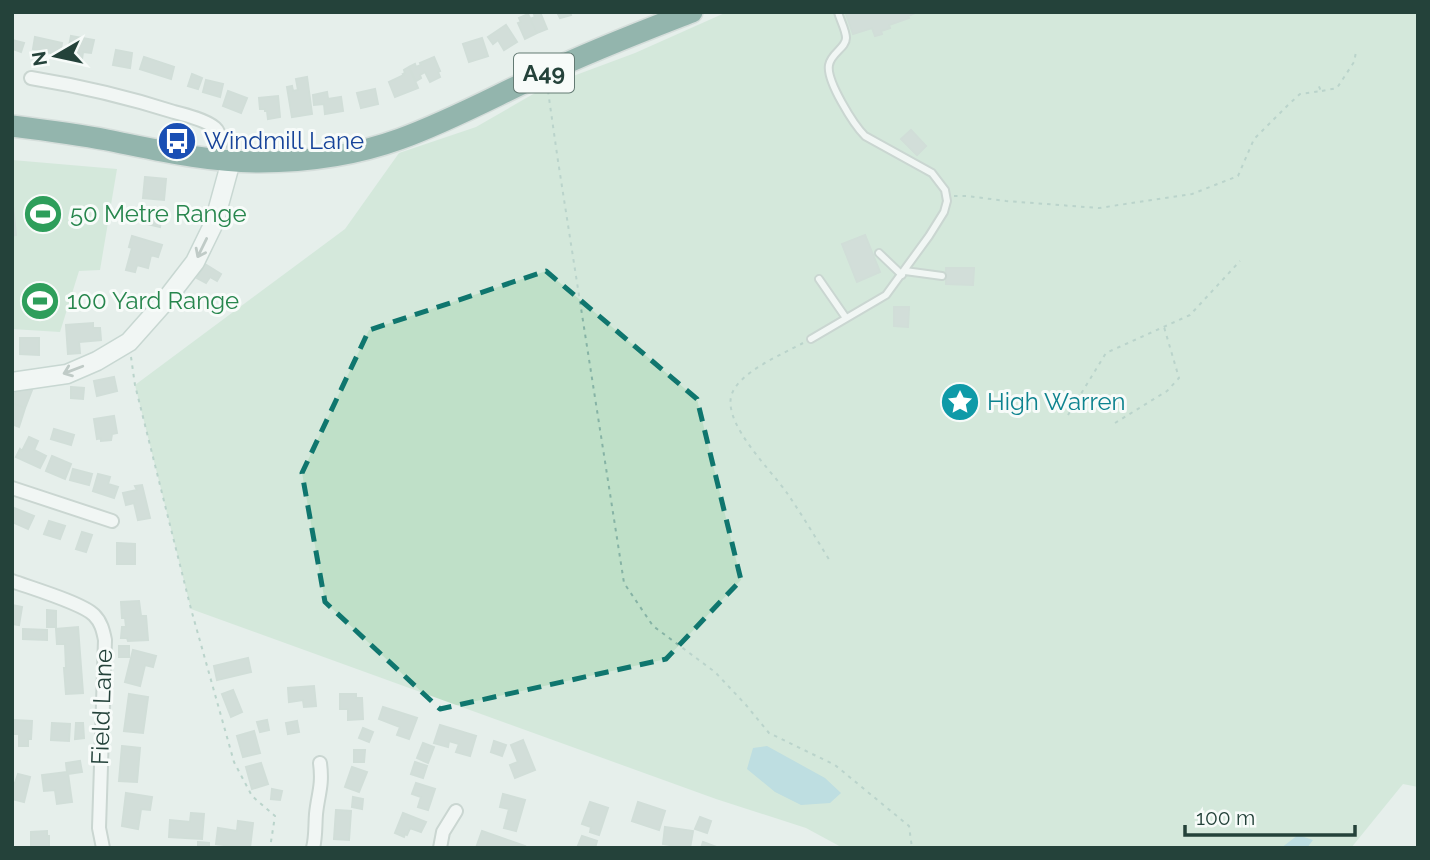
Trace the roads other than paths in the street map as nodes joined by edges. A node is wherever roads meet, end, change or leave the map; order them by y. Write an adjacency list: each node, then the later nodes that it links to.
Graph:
1 (692, 12): 5 (highway, A49)
2 (838, 12): 7 (lane)
3 (31, 78): 5 (street)
4 (12, 126): 5 (highway, A49)
5 (224, 160): 12 (street, one-way to 12)
6 (879, 253): 7 (lane)
7 (903, 273): 8 (lane); 10 (lane)
8 (942, 276)
9 (819, 279): 10 (lane)
10 (845, 318): 11 (lane)
11 (811, 339)
12 (12, 382)
13 (12, 488): 14 (street)
14 (112, 521)
15 (12, 581): 18 (street, Field Lane)
16 (320, 764): 19 (street)
17 (456, 811): 20 (street)
18 (103, 848)
19 (313, 848)
20 (440, 848)

